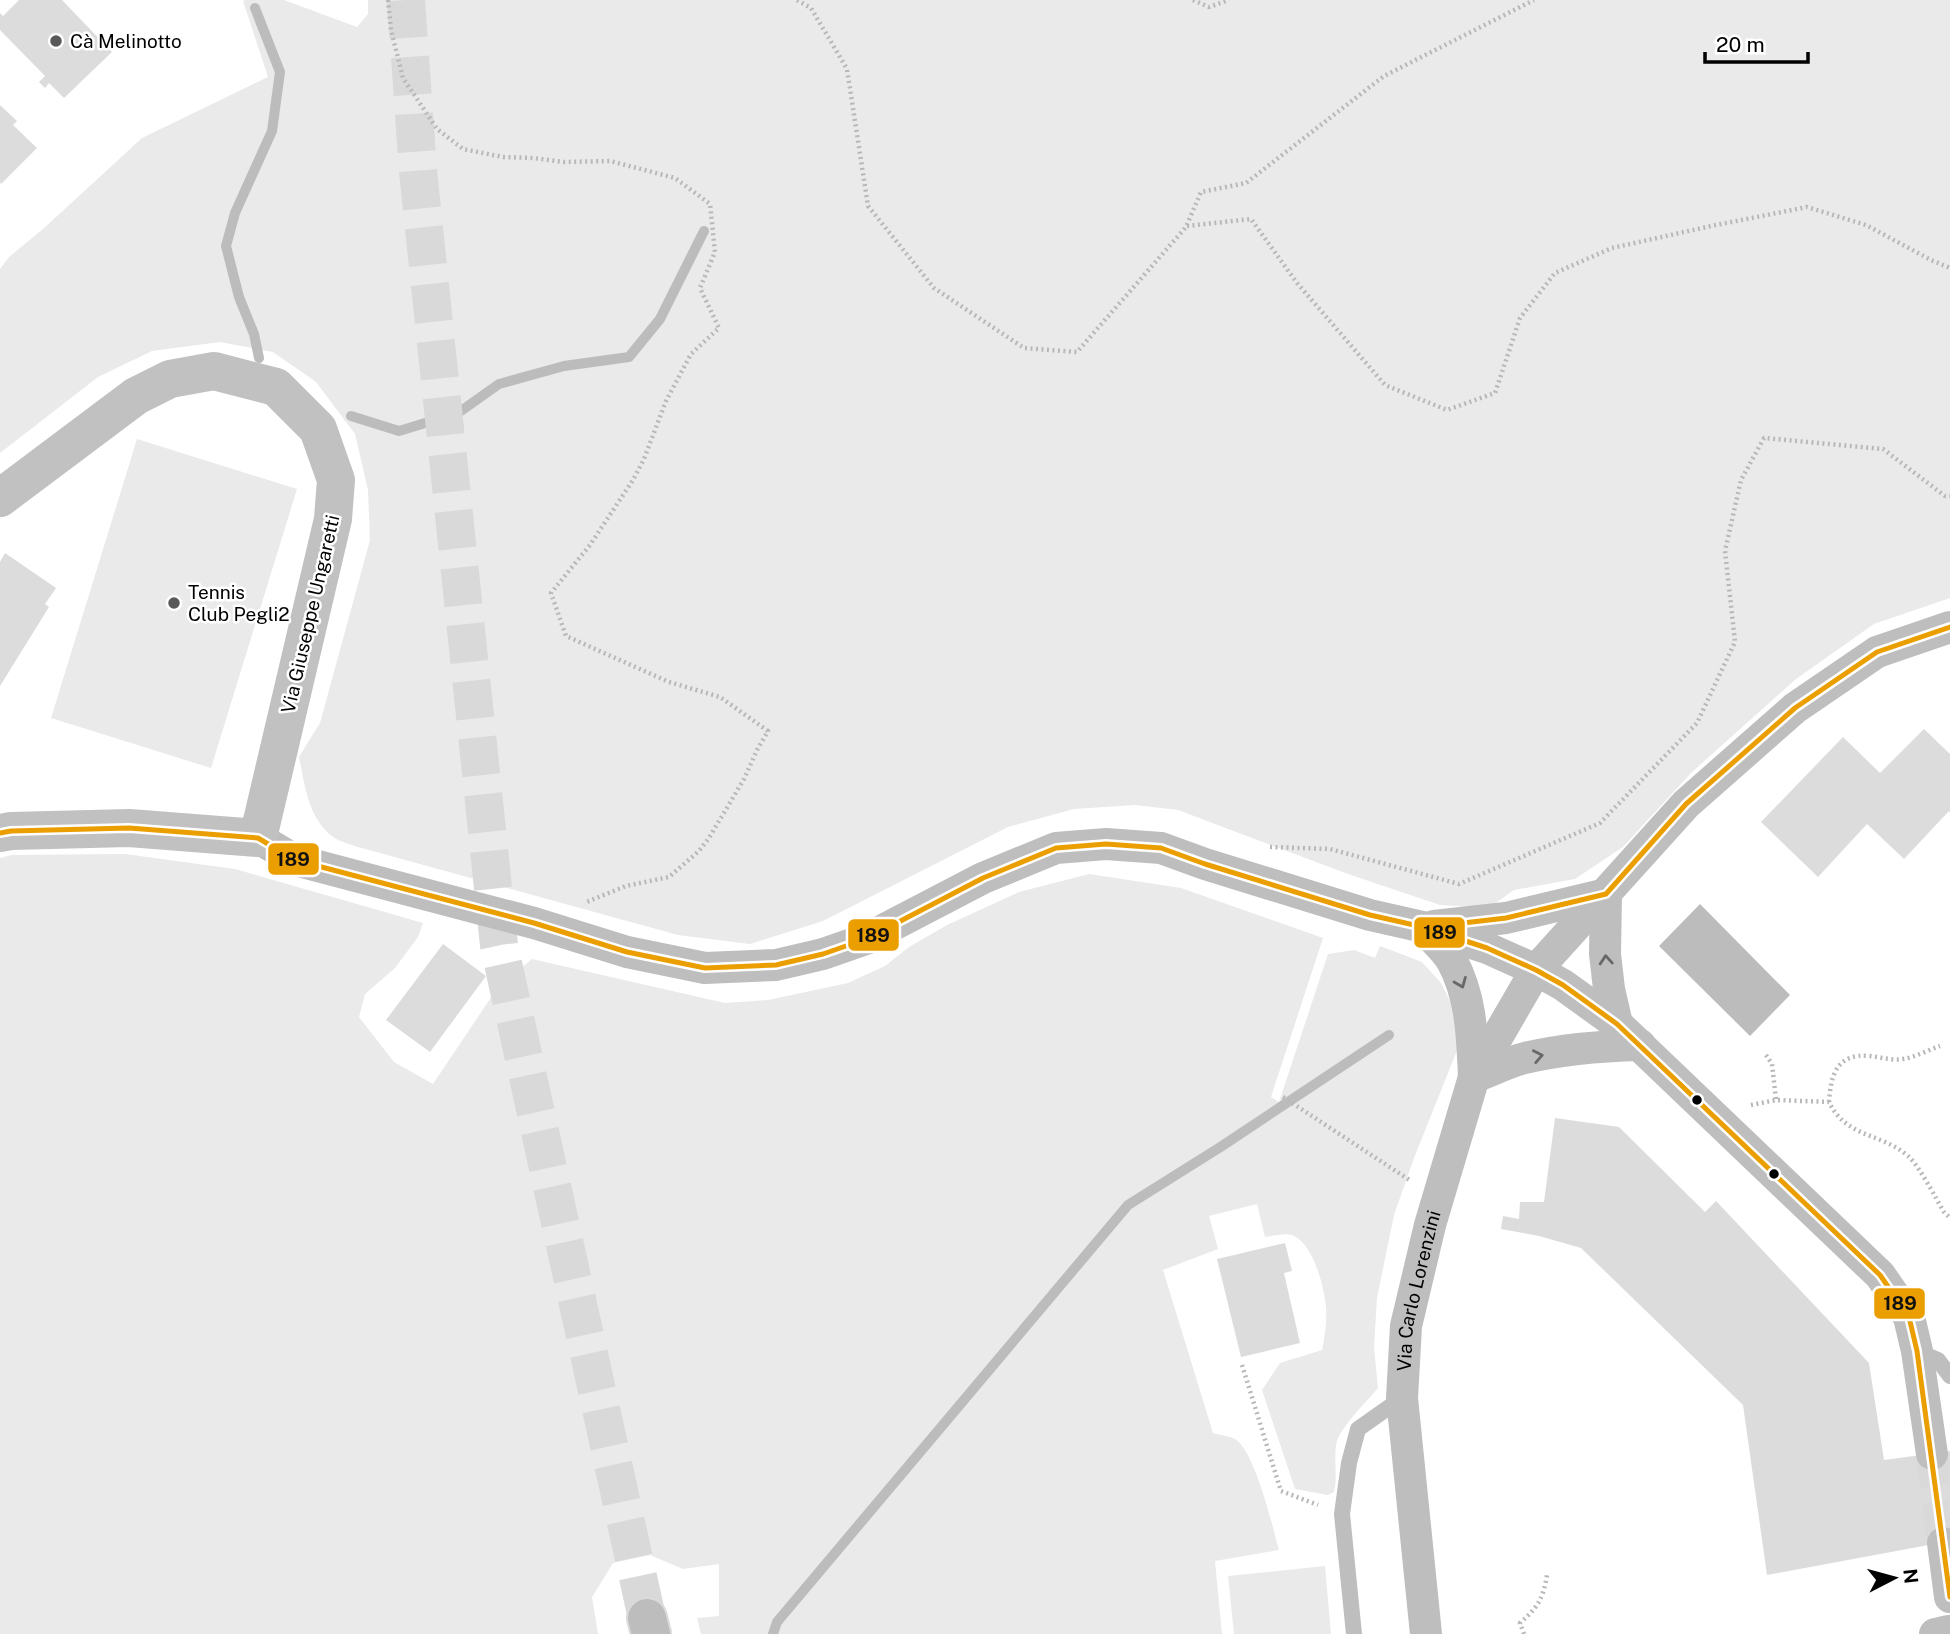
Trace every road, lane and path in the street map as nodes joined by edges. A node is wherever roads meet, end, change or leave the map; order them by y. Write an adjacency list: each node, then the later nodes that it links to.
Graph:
1 (388, 0): 15 (path)
2 (796, 0): 6 (path)
3 (1193, 0): 4 (path)
4 (1228, 0)
5 (1534, 0): 6 (path)
6 (1186, 226): 7 (path)
7 (1950, 268)
8 (1950, 496): 13 (path)
9 (0, 498): 12 (street, Via Giuseppe Ungaretti)
10 (1950, 627): 14 (street, Via Carlo Lorenzini)
11 (0, 833): 12 (street)
12 (258, 838): 15 (street)
13 (1261, 847)
14 (1606, 894): 16 (street); 17 (street, Via Carlo Lorenzini); 18 (street, one-way to 14)
15 (534, 923): 16 (street)
16 (1423, 927): 17 (street); 22 (street, one-way to 22)
17 (1536, 970): 18 (street); 22 (street, Via Carlo Lorenzini)
18 (1617, 1024): 19 (street)
19 (1640, 1045): 22 (street, one-way to 19); 26 (street)
20 (1940, 1046): 25 (path)
21 (1766, 1055): 24 (path)
22 (1474, 1077): 27 (street, Via Carlo Lorenzini)
23 (1283, 1097): 27 (path)
24 (1776, 1100): 25 (path); 26 (path)
25 (1829, 1102): 28 (path)
26 (1722, 1126): 29 (street)
27 (1438, 1198): 32 (street, Via Carlo Lorenzini)
28 (1950, 1219)
29 (1917, 1351): 31 (lane); 33 (street)
30 (1242, 1365): 34 (path)
31 (1950, 1376)
32 (1402, 1398): 34 (lane); 39 (street, Via Carlo Lorenzini)
33 (1932, 1454)
34 (1342, 1514): 38 (lane)
35 (1943, 1543): 37 (street)
36 (1548, 1575): 40 (path)
37 (1950, 1597)
38 (1354, 1634)
39 (1426, 1634)
40 (1524, 1634)

